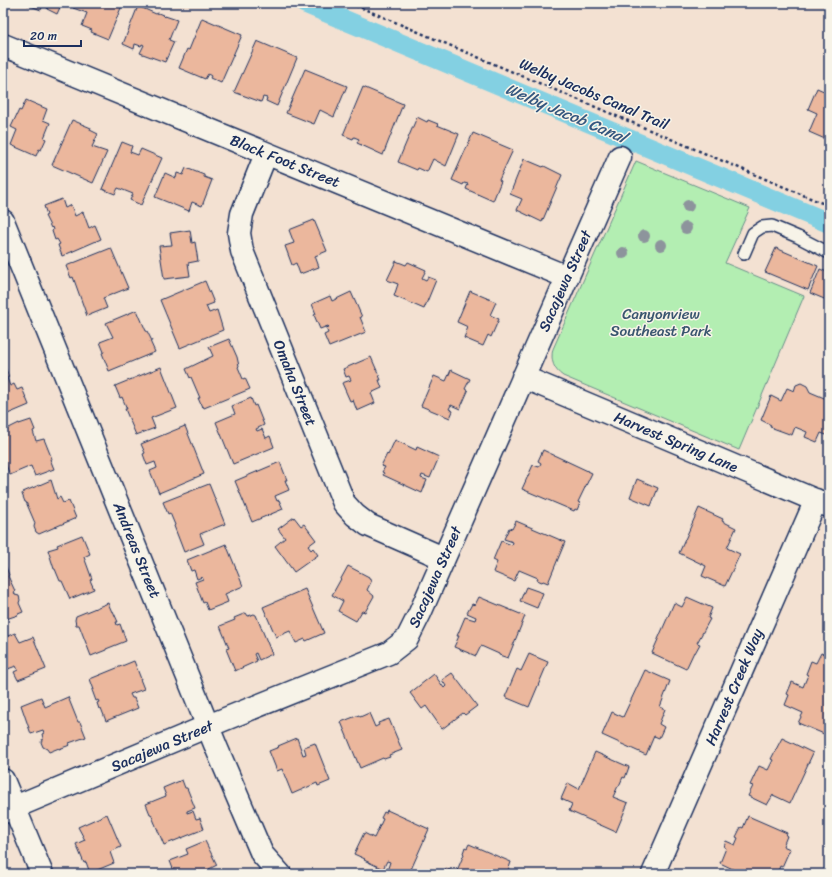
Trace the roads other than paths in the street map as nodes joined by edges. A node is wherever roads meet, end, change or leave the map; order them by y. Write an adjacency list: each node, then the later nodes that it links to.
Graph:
1 (3, 45): 2 (street, Black Foot Street)
2 (266, 154): 7 (street, Black Foot Street); 10 (street, Omaha Street)
3 (620, 157): 7 (street, Sacajewa Street)
4 (3, 221): 11 (street, Andreas Street)
5 (829, 253): 6 (lane)
6 (744, 254)
7 (567, 277): 8 (street, Sacajewa Street)
8 (523, 377): 9 (street, Harvest Spring Lane); 10 (street, Sacajewa Street)
9 (822, 503): 16 (street, Harvest Creek Way)
10 (444, 558): 11 (street, Sacajewa Street)
11 (208, 726): 13 (street, Sacajewa Street); 15 (street, Andreas Street)
12 (3, 780): 13 (street)
13 (9, 810): 14 (street)
14 (42, 874)
15 (280, 874)
16 (653, 874)

